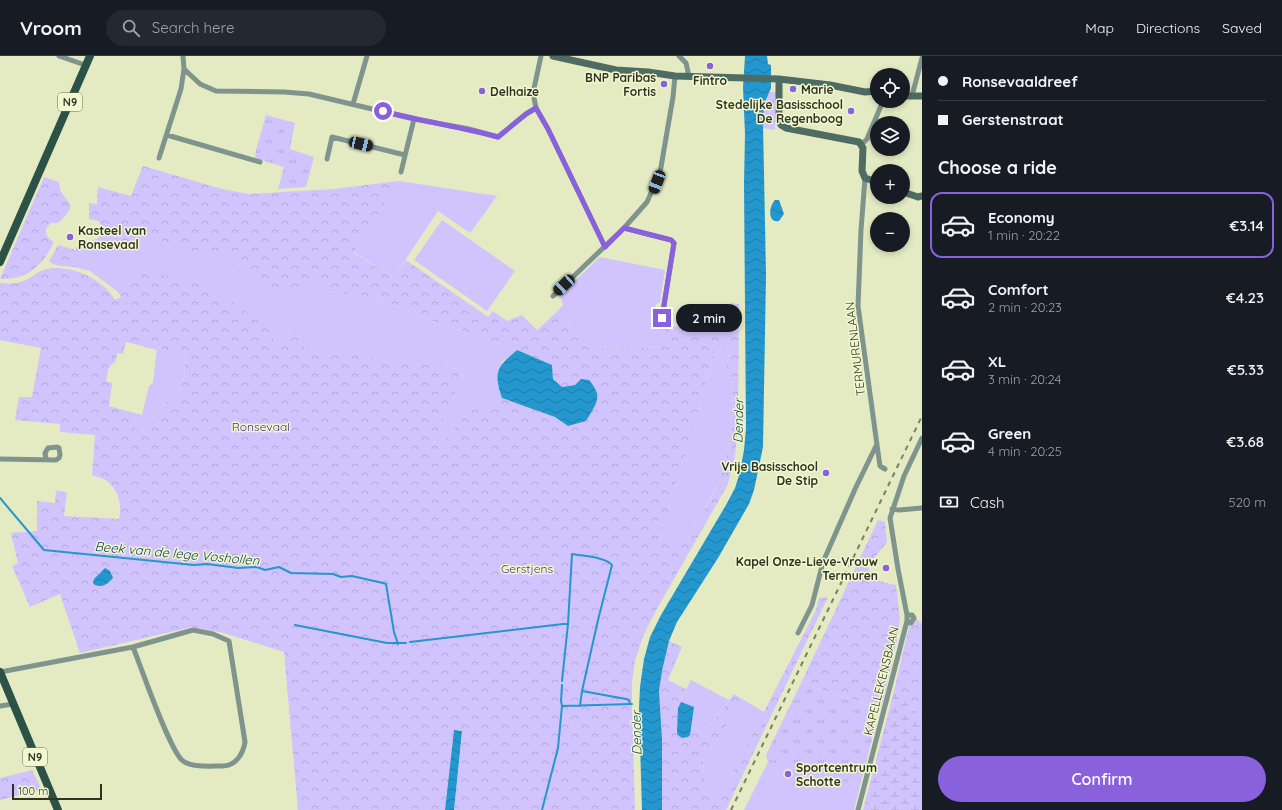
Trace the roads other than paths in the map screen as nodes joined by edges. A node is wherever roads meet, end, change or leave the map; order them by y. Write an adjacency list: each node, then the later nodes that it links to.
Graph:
1 (59, 56): 9 (street)
2 (90, 56): 9 (main road, N9)
3 (183, 56): 10 (street)
4 (367, 56): 17 (street)
5 (541, 56): 18 (street)
6 (553, 56): 11 (street)
7 (679, 56): 12 (street)
8 (922, 58): 15 (street)
9 (85, 65): 34 (main road, N9)
10 (184, 69): 17 (street); 21 (street)
11 (674, 76): 12 (street); 32 (street)
12 (689, 76): 13 (street)
13 (776, 79): 14 (street); 22 (street)
14 (870, 92)
15 (912, 96): 16 (street)
16 (922, 96)
17 (353, 104): 20 (street)
18 (536, 108): 20 (street); 33 (street)
19 (879, 108): 22 (street)
20 (414, 119): 23 (street)
21 (167, 134): 24 (street); 26 (street)
22 (862, 144): 28 (street)
23 (405, 155): 25 (street); 27 (street)
24 (159, 158)
25 (327, 159)
26 (260, 162)
27 (401, 172)
28 (865, 178): 29 (street); 38 (street, TERMURENLAAN)
29 (870, 180)
30 (910, 194): 31 (street)
31 (922, 196)
32 (624, 228): 33 (street); 36 (street)
33 (605, 247): 35 (street)
34 (0, 262)
35 (553, 296)
36 (662, 318)
37 (922, 438): 43 (street, KAPELLEKENSBAAN)
38 (877, 445): 41 (street, TERMURENLAAN); 44 (street)
39 (0, 459): 40 (street)
40 (46, 459)
41 (885, 469)
42 (922, 508): 43 (street)
43 (892, 509): 50 (street, KAPELLEKENSBAAN)
44 (798, 633)
45 (133, 647): 45 (street); 46 (street)
46 (0, 672): 47 (main road, N9)
47 (13, 704): 48 (street); 49 (main road, N9)
48 (0, 706)
49 (58, 810)
50 (858, 810)

